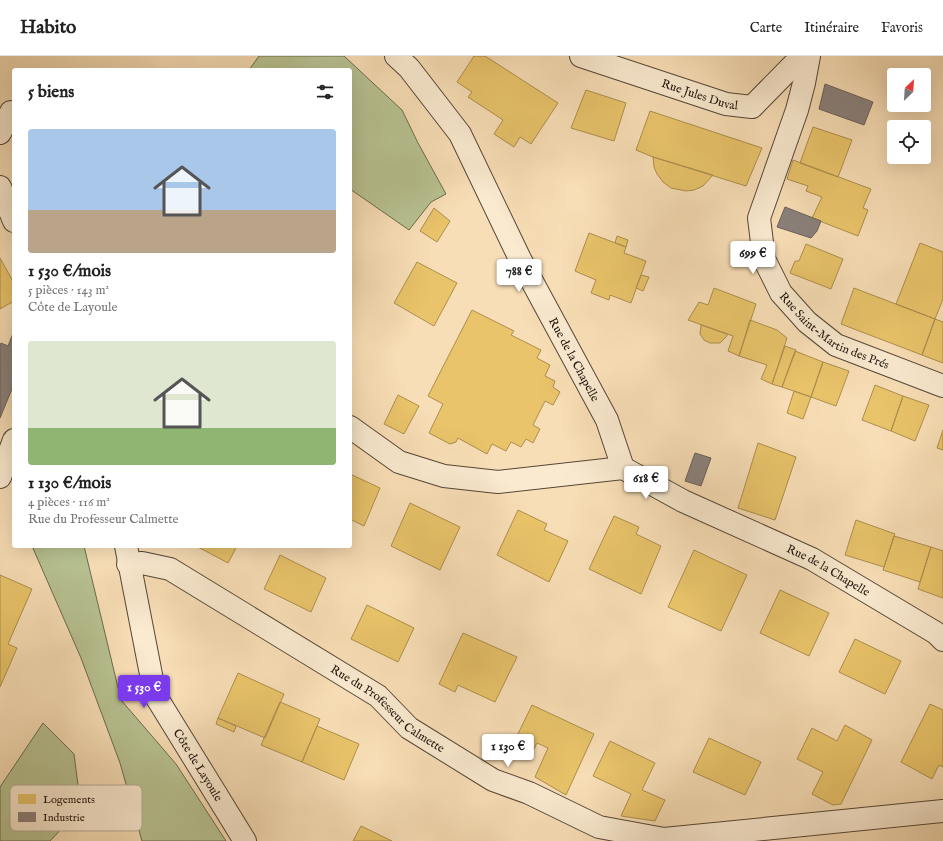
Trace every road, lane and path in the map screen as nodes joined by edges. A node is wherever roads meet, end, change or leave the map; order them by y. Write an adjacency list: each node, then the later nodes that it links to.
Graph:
1 (396, 56): 12 (street, Rue de la Chapelle)
2 (581, 56): 3 (street, Rue Jules Duval)
3 (802, 56)
4 (809, 56): 9 (street, Rue Saint-Martin des Prés)
5 (8, 110): 6 (street)
6 (0, 133)
7 (0, 187): 8 (street)
8 (12, 216)
9 (943, 386)
10 (352, 428): 12 (street)
11 (12, 445): 13 (street)
12 (623, 468): 15 (street, Rue de la Chapelle)
13 (0, 477)
14 (127, 555): 17 (street, Rue du Professeur Calmette); 18 (street, Côte de Layoule)
15 (943, 640)
16 (943, 811): 17 (street, Rue du Professeur Calmette)
17 (664, 840)
18 (245, 841)

